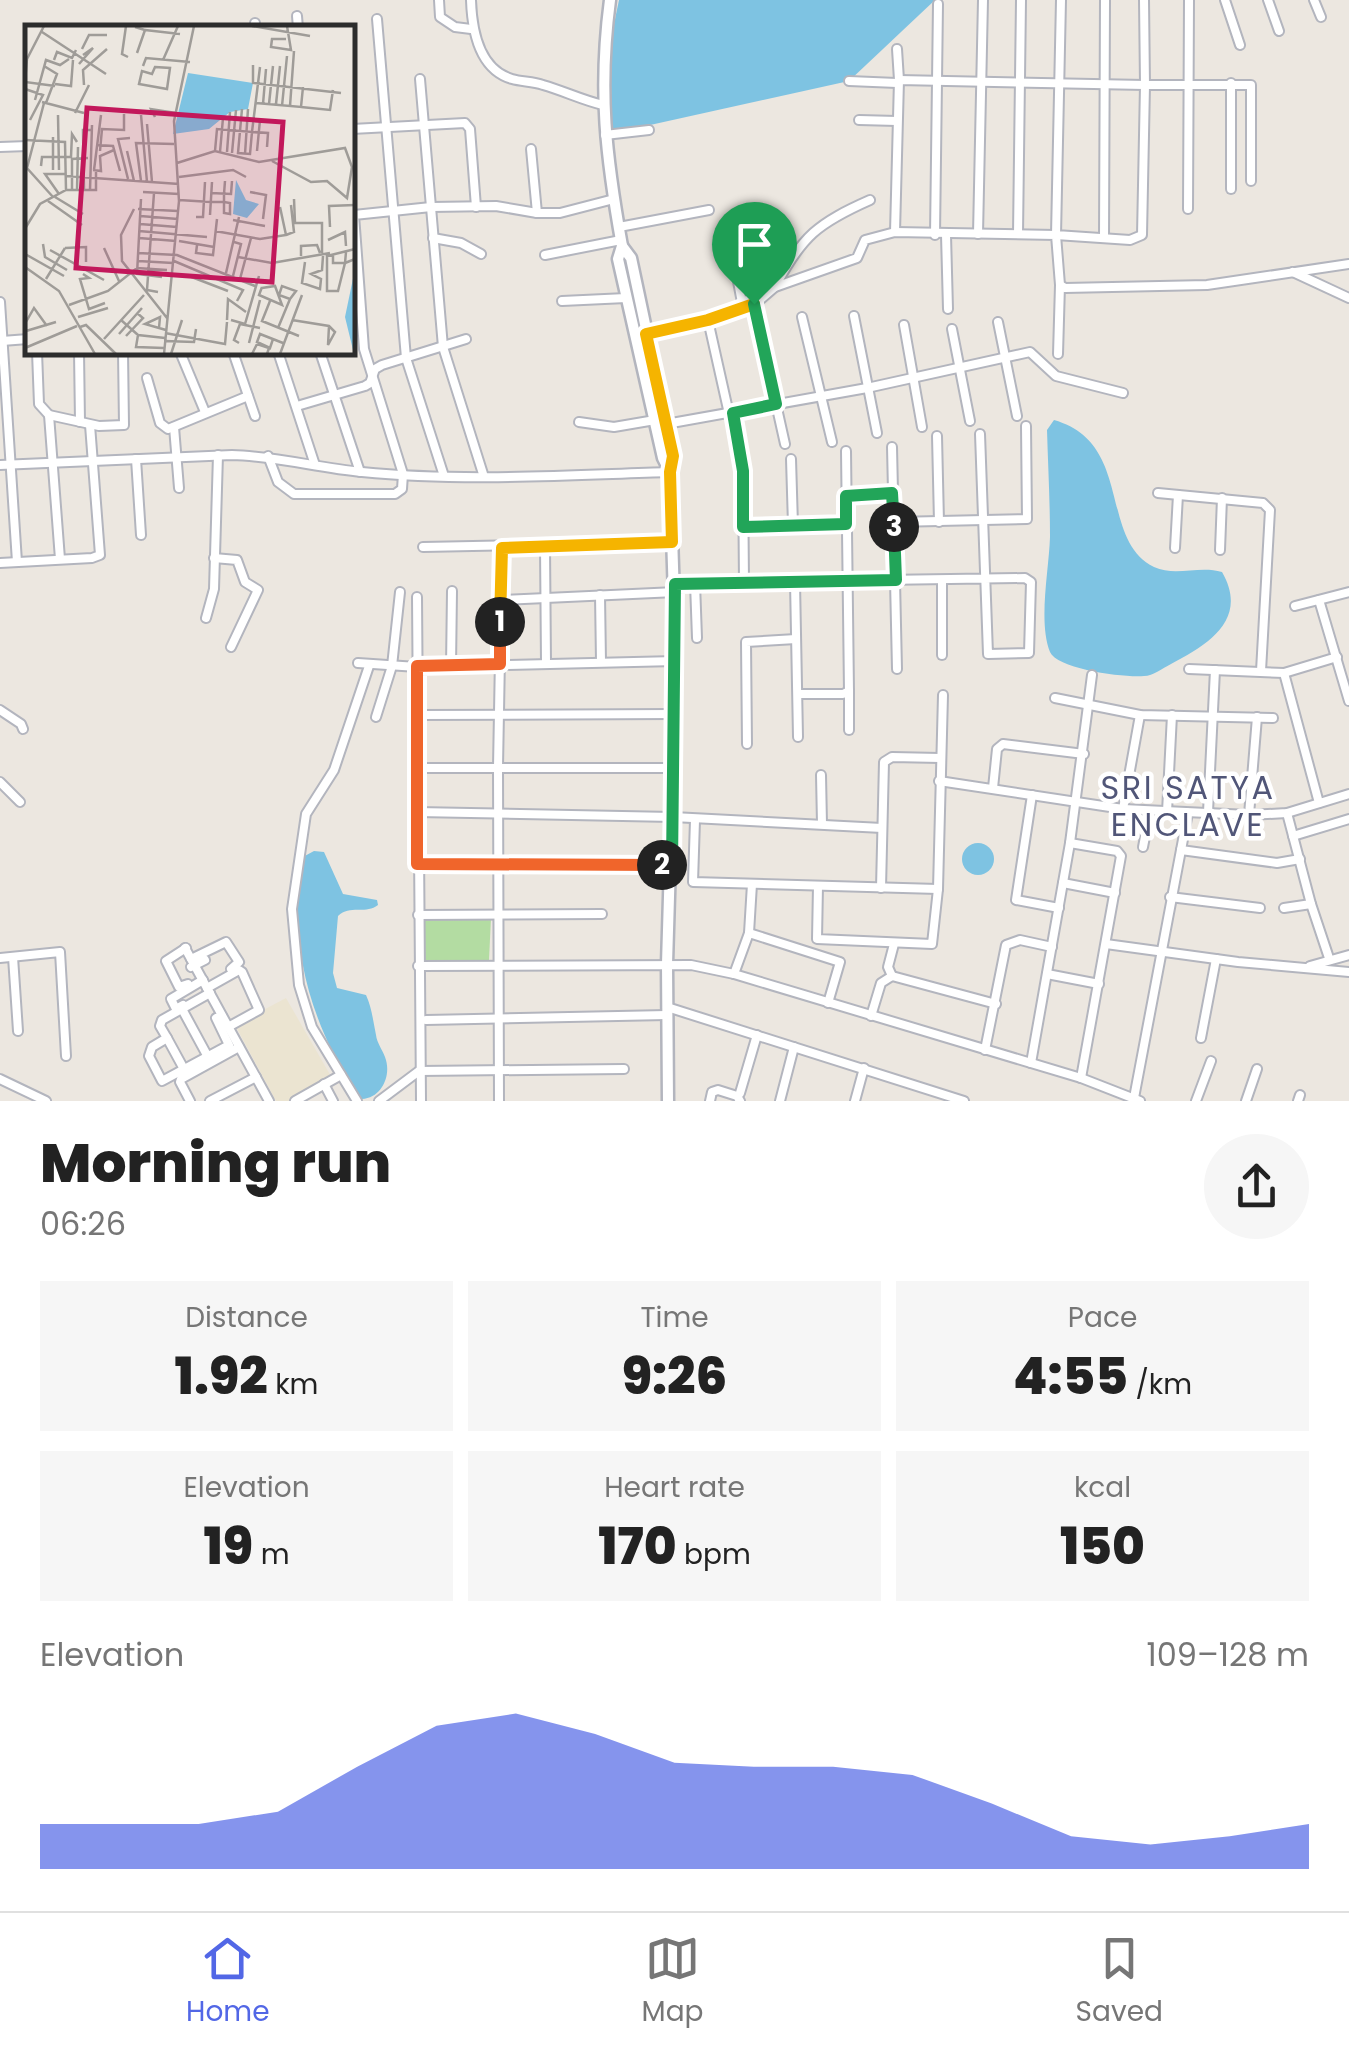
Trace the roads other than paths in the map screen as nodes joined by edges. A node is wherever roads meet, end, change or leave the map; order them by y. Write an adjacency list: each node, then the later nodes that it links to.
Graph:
1 (439, 0): 18 (street)
2 (471, 0): 18 (street)
3 (610, 0): 33 (street)
4 (982, 0): 27 (street)
5 (1021, 0): 28 (street)
6 (1061, 0): 29 (street)
7 (1105, 0): 30 (street)
8 (1144, 0): 32 (street)
9 (1189, 0): 31 (street)
10 (1225, 0): 20 (street)
11 (1268, 0): 19 (street)
12 (1314, 0): 15 (street)
13 (938, 4): 25 (street)
14 (297, 16): 17 (street)
15 (1321, 17)
16 (377, 20): 37 (street)
17 (298, 25)
18 (472, 28): 33 (street)
19 (1280, 31)
20 (1240, 45)
21 (898, 49): 24 (street)
22 (420, 78): 36 (street)
23 (849, 81): 24 (street)
24 (898, 81): 25 (street); 35 (street)
25 (938, 82): 27 (street); 60 (street)
26 (1231, 83): 31 (street); 44 (street); 45 (street)
27 (982, 84): 28 (street); 58 (street)
28 (1020, 84): 29 (street); 59 (street)
29 (1059, 84): 30 (street); 62 (street)
30 (1105, 84): 32 (street); 64 (street)
31 (1190, 84): 32 (street); 50 (street)
32 (1145, 85): 64 (street)
33 (603, 105): 40 (street)
34 (860, 120): 35 (street)
35 (897, 121): 56 (street)
36 (423, 123): 37 (street); 48 (street); 49 (street)
37 (386, 126): 38 (street); 52 (street)
38 (355, 129)
39 (649, 130): 40 (street)
40 (605, 136): 46 (street)
41 (25, 146): 42 (street)
42 (0, 147)
43 (531, 149): 53 (street)
44 (1251, 181)
45 (1231, 189)
46 (614, 200): 53 (street); 55 (street)
47 (870, 200): 72 (street)
48 (476, 206): 49 (street); 53 (street)
49 (431, 208): 52 (street); 63 (street)
50 (1188, 209)
51 (709, 210): 55 (street)
52 (394, 211): 54 (street); 99 (street)
53 (537, 214)
54 (355, 215)
55 (619, 227): 66 (street)
56 (895, 232): 60 (street); 72 (street)
57 (729, 234): 78 (street)
58 (978, 234): 59 (street); 61 (street)
59 (1018, 234): 62 (street)
60 (936, 235): 61 (street)
61 (946, 235): 79 (street)
62 (1056, 235): 64 (street); 71 (street)
63 (433, 238): 67 (street); 89 (street)
64 (1104, 238)
65 (355, 239): 103 (street)
66 (622, 243): 68 (street); 76 (street)
67 (481, 254)
68 (545, 255)
69 (1349, 264): 70 (street)
70 (1293, 272): 71 (street); 73 (street)
71 (1060, 285): 90 (street)
72 (775, 287): 77 (street)
73 (1349, 298)
74 (562, 301): 76 (street)
75 (0, 302): 88 (street)
76 (631, 302): 86 (street); 119 (street)
77 (754, 304): 78 (street); 109 (street)
78 (743, 308): 82 (street)
79 (948, 309)
80 (854, 316): 104 (street)
81 (802, 317): 108 (street)
82 (708, 320): 86 (street); 112 (street)
83 (998, 322): 98 (street)
84 (904, 325): 101 (street)
85 (952, 329): 100 (street)
86 (646, 334): 119 (street)
87 (466, 339): 89 (street)
88 (1, 342): 140 (street)
89 (443, 347): 99 (street); 145 (street)
90 (1058, 354)
91 (37, 355): 113 (street)
92 (78, 355): 117 (street)
93 (123, 355): 120 (street)
94 (181, 355): 111 (street)
95 (234, 355): 107 (street)
96 (279, 355): 110 (street)
97 (321, 355): 106 (street)
98 (1005, 356): 100 (street); 105 (street); 115 (street)
99 (406, 358): 103 (street); 144 (street)
100 (960, 366): 101 (street); 116 (street)
101 (914, 376): 104 (street); 123 (street)
102 (147, 378): 122 (street)
103 (372, 380): 106 (street); 143 (street)
104 (867, 388): 108 (street); 124 (street)
105 (1123, 392)
106 (336, 394): 110 (street); 141 (street)
107 (248, 396): 111 (street); 114 (street)
108 (821, 396): 109 (street); 127 (street)
109 (776, 404): 112 (street); 128 (street)
110 (297, 406): 138 (street)
111 (205, 412): 122 (street)
112 (731, 413): 119 (street); 157 (street)
113 (50, 415): 117 (street); 137 (street)
114 (255, 416)
115 (1016, 416)
116 (970, 421)
117 (80, 422): 120 (street)
118 (579, 422): 119 (street)
119 (660, 422): 142 (street)
120 (90, 425): 136 (street)
121 (1026, 426): 152 (street)
122 (174, 427): 132 (street)
123 (922, 428)
124 (877, 433)
125 (980, 434): 152 (street)
126 (937, 436): 154 (street)
127 (832, 442)
128 (785, 444)
129 (892, 446): 147 (street)
130 (846, 452): 150 (street)
131 (218, 455): 132 (street); 133 (street); 165 (street)
132 (178, 456): 135 (street); 146 (street)
133 (268, 456): 138 (street); 143 (street)
134 (791, 459): 156 (street)
135 (136, 460): 136 (street); 158 (street)
136 (94, 463): 137 (street); 166 (street)
137 (52, 464): 140 (street); 166 (street)
138 (315, 464): 141 (street)
139 (0, 465): 140 (street)
140 (11, 465): 167 (street)
141 (360, 472): 143 (street)
142 (670, 472): 145 (street); 159 (street)
143 (403, 474): 144 (street)
144 (444, 476): 145 (street)
145 (484, 476)
146 (179, 488)
147 (892, 493): 150 (street); 153 (street)
148 (1158, 494): 149 (street)
149 (1178, 495): 151 (street); 163 (street)
150 (846, 496): 155 (street)
151 (1222, 498): 164 (street); 204 (street)
152 (983, 521): 154 (street); 169 (street)
153 (894, 522): 154 (street); 170 (street)
154 (939, 522)
155 (846, 524): 156 (street); 172 (street)
156 (793, 526): 157 (street)
157 (743, 527): 173 (street)
158 (141, 535)
159 (672, 542): 160 (street); 176 (street)
160 (546, 547): 162 (street); 182 (street)
161 (423, 548): 162 (street)
162 (502, 548): 183 (street)
163 (1176, 548)
164 (1220, 550)
165 (214, 558): 186 (street); 189 (street)
166 (60, 559): 167 (street)
167 (17, 562): 168 (street)
168 (0, 563)
169 (985, 579): 169 (street); 171 (street)
170 (896, 580): 171 (street); 172 (street); 201 (street)
171 (942, 580): 190 (street)
172 (846, 581): 174 (street); 207 (street)
173 (744, 582): 174 (street); 175 (street)
174 (795, 582): 188 (street)
175 (695, 583): 176 (street); 187 (street)
176 (675, 588): 180 (street); 192 (street)
177 (452, 591): 200 (street)
178 (400, 592): 198 (street)
179 (1349, 592): 184 (street)
180 (600, 595): 182 (street); 193 (street)
181 (417, 597): 199 (street)
182 (546, 598): 183 (street); 196 (street)
183 (501, 600): 195 (street)
184 (1319, 600): 185 (street); 191 (street)
185 (1295, 606)
186 (206, 618)
187 (697, 638)
188 (796, 639): 208 (street); 226 (street)
189 (232, 647)
190 (942, 655)
191 (1336, 657): 205 (street); 211 (street)
192 (676, 661): 193 (street); 214 (street)
193 (601, 662): 196 (street)
194 (358, 664): 197 (street)
195 (500, 664): 196 (street); 200 (street); 216 (street)
196 (546, 664)
197 (369, 666): 198 (street); 329 (street)
198 (392, 666): 199 (street); 220 (street)
199 (417, 666): 200 (street); 215 (street)
200 (451, 666)
201 (897, 669)
202 (1189, 669): 203 (street)
203 (1215, 670): 204 (street); 219 (street)
204 (1260, 671): 205 (street)
205 (1284, 673): 240 (street)
206 (1092, 675): 212 (street)
207 (849, 691): 208 (street); 224 (street)
208 (798, 694): 225 (street)
209 (943, 695): 228 (street)
210 (1055, 698): 212 (street)
211 (1349, 701)
212 (1088, 704): 217 (street); 227 (street)
213 (0, 710): 223 (street)
214 (675, 714): 216 (street); 231 (street)
215 (416, 715): 216 (street); 230 (street)
216 (499, 715): 229 (street)
217 (1140, 715): 218 (street); 241 (street)
218 (1172, 716): 219 (street); 244 (street)
219 (1212, 716): 221 (street); 246 (street)
220 (376, 717)
221 (1257, 717): 222 (street); 249 (street)
222 (1273, 718)
223 (23, 729)
224 (849, 730)
225 (798, 737)
226 (747, 744)
227 (1084, 754): 235 (street); 238 (street)
228 (940, 758): 233 (street); 254 (street)
229 (498, 767): 230 (street); 231 (street); 248 (street)
230 (417, 768): 243 (street)
231 (674, 768): 250 (street)
232 (821, 775): 253 (street)
233 (940, 781): 235 (street); 270 (street)
234 (0, 782): 239 (street)
235 (993, 788): 237 (street)
236 (1349, 794): 240 (street)
237 (1032, 795): 238 (street); 274 (street)
238 (1076, 800): 241 (street); 257 (street)
239 (20, 802)
240 (1319, 803): 247 (street)
241 (1122, 809): 242 (street)
242 (1150, 811): 244 (street); 258 (street)
243 (417, 812): 248 (street); 261 (street)
244 (1167, 812): 245 (street)
245 (1188, 812): 246 (street); 259 (street)
246 (1208, 812): 249 (street)
247 (1288, 813): 249 (street); 256 (street)
248 (499, 814): 250 (street); 262 (street)
249 (1249, 815)
250 (673, 818): 251 (street); 263 (street)
251 (696, 820): 253 (street); 265 (street)
252 (1348, 820): 255 (street); 256 (street)
253 (822, 824): 254 (street)
254 (882, 828): 269 (street)
255 (1349, 831)
256 (1293, 836): 260 (street)
257 (1070, 843): 267 (street); 271 (street)
258 (1143, 847)
259 (1181, 850): 260 (street); 272 (street)
260 (1300, 859): 273 (street)
261 (417, 864): 262 (street); 277 (street)
262 (498, 865): 263 (street); 278 (street)
263 (672, 866): 264 (street)
264 (671, 882): 265 (street); 292 (street)
265 (693, 882): 266 (street)
266 (752, 884): 268 (street); 280 (street)
267 (1063, 884): 271 (street); 274 (street)
268 (818, 886): 269 (street); 281 (street)
269 (881, 888): 270 (street)
270 (938, 890): 281 (street)
271 (1115, 893): 282 (street)
272 (1170, 896): 275 (street); 284 (street)
273 (1311, 904): 276 (street); 288 (street)
274 (1059, 908): 283 (street)
275 (1260, 908)
276 (1284, 908)
277 (418, 914): 278 (street); 293 (street)
278 (498, 914): 279 (street); 294 (street)
279 (602, 914)
280 (749, 933): 297 (street); 302 (street)
281 (894, 944): 299 (street)
282 (1106, 944): 284 (street); 300 (street)
283 (1052, 947): 298 (street); 303 (street)
284 (1160, 952): 290 (street); 336 (street)
285 (1349, 955): 288 (street)
286 (12, 957): 287 (street); 311 (street); 319 (street)
287 (0, 958)
288 (1330, 958): 295 (street)
289 (205, 960): 291 (street)
290 (1216, 960): 295 (street); 314 (street)
291 (192, 964): 301 (street); 301 (street); 301 (street)
292 (667, 964): 294 (street); 297 (street); 305 (street)
293 (418, 966): 294 (street); 328 (street)
294 (498, 966): 308 (street)
295 (1308, 967): 296 (street)
296 (1349, 972)
297 (734, 974): 302 (street)
298 (1047, 974): 300 (street); 322 (street)
299 (892, 976): 303 (street); 306 (street)
300 (1098, 984): 332 (street)
301 (204, 986): 304 (street); 307 (street); 310 (street)
302 (828, 1003): 306 (street)
303 (996, 1004): 318 (street)
304 (182, 1010): 313 (street); 320 (street)
305 (667, 1011): 308 (street); 312 (street); 347 (street)
306 (871, 1016): 318 (street)
307 (219, 1017): 310 (street); 315 (street)
308 (498, 1018): 309 (street); 324 (street)
309 (426, 1020)
310 (228, 1027): 315 (street)
311 (18, 1031)
312 (757, 1035): 317 (street); 335 (street)
313 (167, 1038): 326 (street); 326 (street)
314 (1201, 1038)
315 (231, 1039): 316 (street); 320 (street)
316 (239, 1047): 330 (street); 338 (street)
317 (794, 1047): 323 (street); 349 (street)
318 (985, 1050): 322 (street)
319 (66, 1056)
320 (208, 1057): 326 (street)
321 (1211, 1060): 352 (street)
322 (1030, 1063): 332 (street)
323 (864, 1068): 350 (street); 351 (street)
324 (497, 1069): 327 (street); 328 (street); 346 (street)
325 (1257, 1069): 353 (street)
326 (185, 1070)
327 (624, 1070)
328 (419, 1071): 344 (street); 345 (street)
329 (341, 1075): 333 (street); 343 (street)
330 (256, 1076): 339 (street); 340 (street)
331 (0, 1078): 337 (street)
332 (1081, 1078): 334 (street)
333 (324, 1084): 341 (street); 342 (street)
334 (1121, 1096): 336 (street)
335 (740, 1097): 348 (street)
336 (1137, 1099)
337 (46, 1101)
338 (190, 1101)
339 (210, 1101)
340 (269, 1101)
341 (295, 1101)
342 (333, 1101)
343 (357, 1101)
344 (379, 1101)
345 (421, 1101)
346 (499, 1101)
347 (668, 1101)
348 (710, 1101)
349 (780, 1101)
350 (854, 1101)
351 (964, 1101)
352 (1196, 1101)
353 (1246, 1101)

